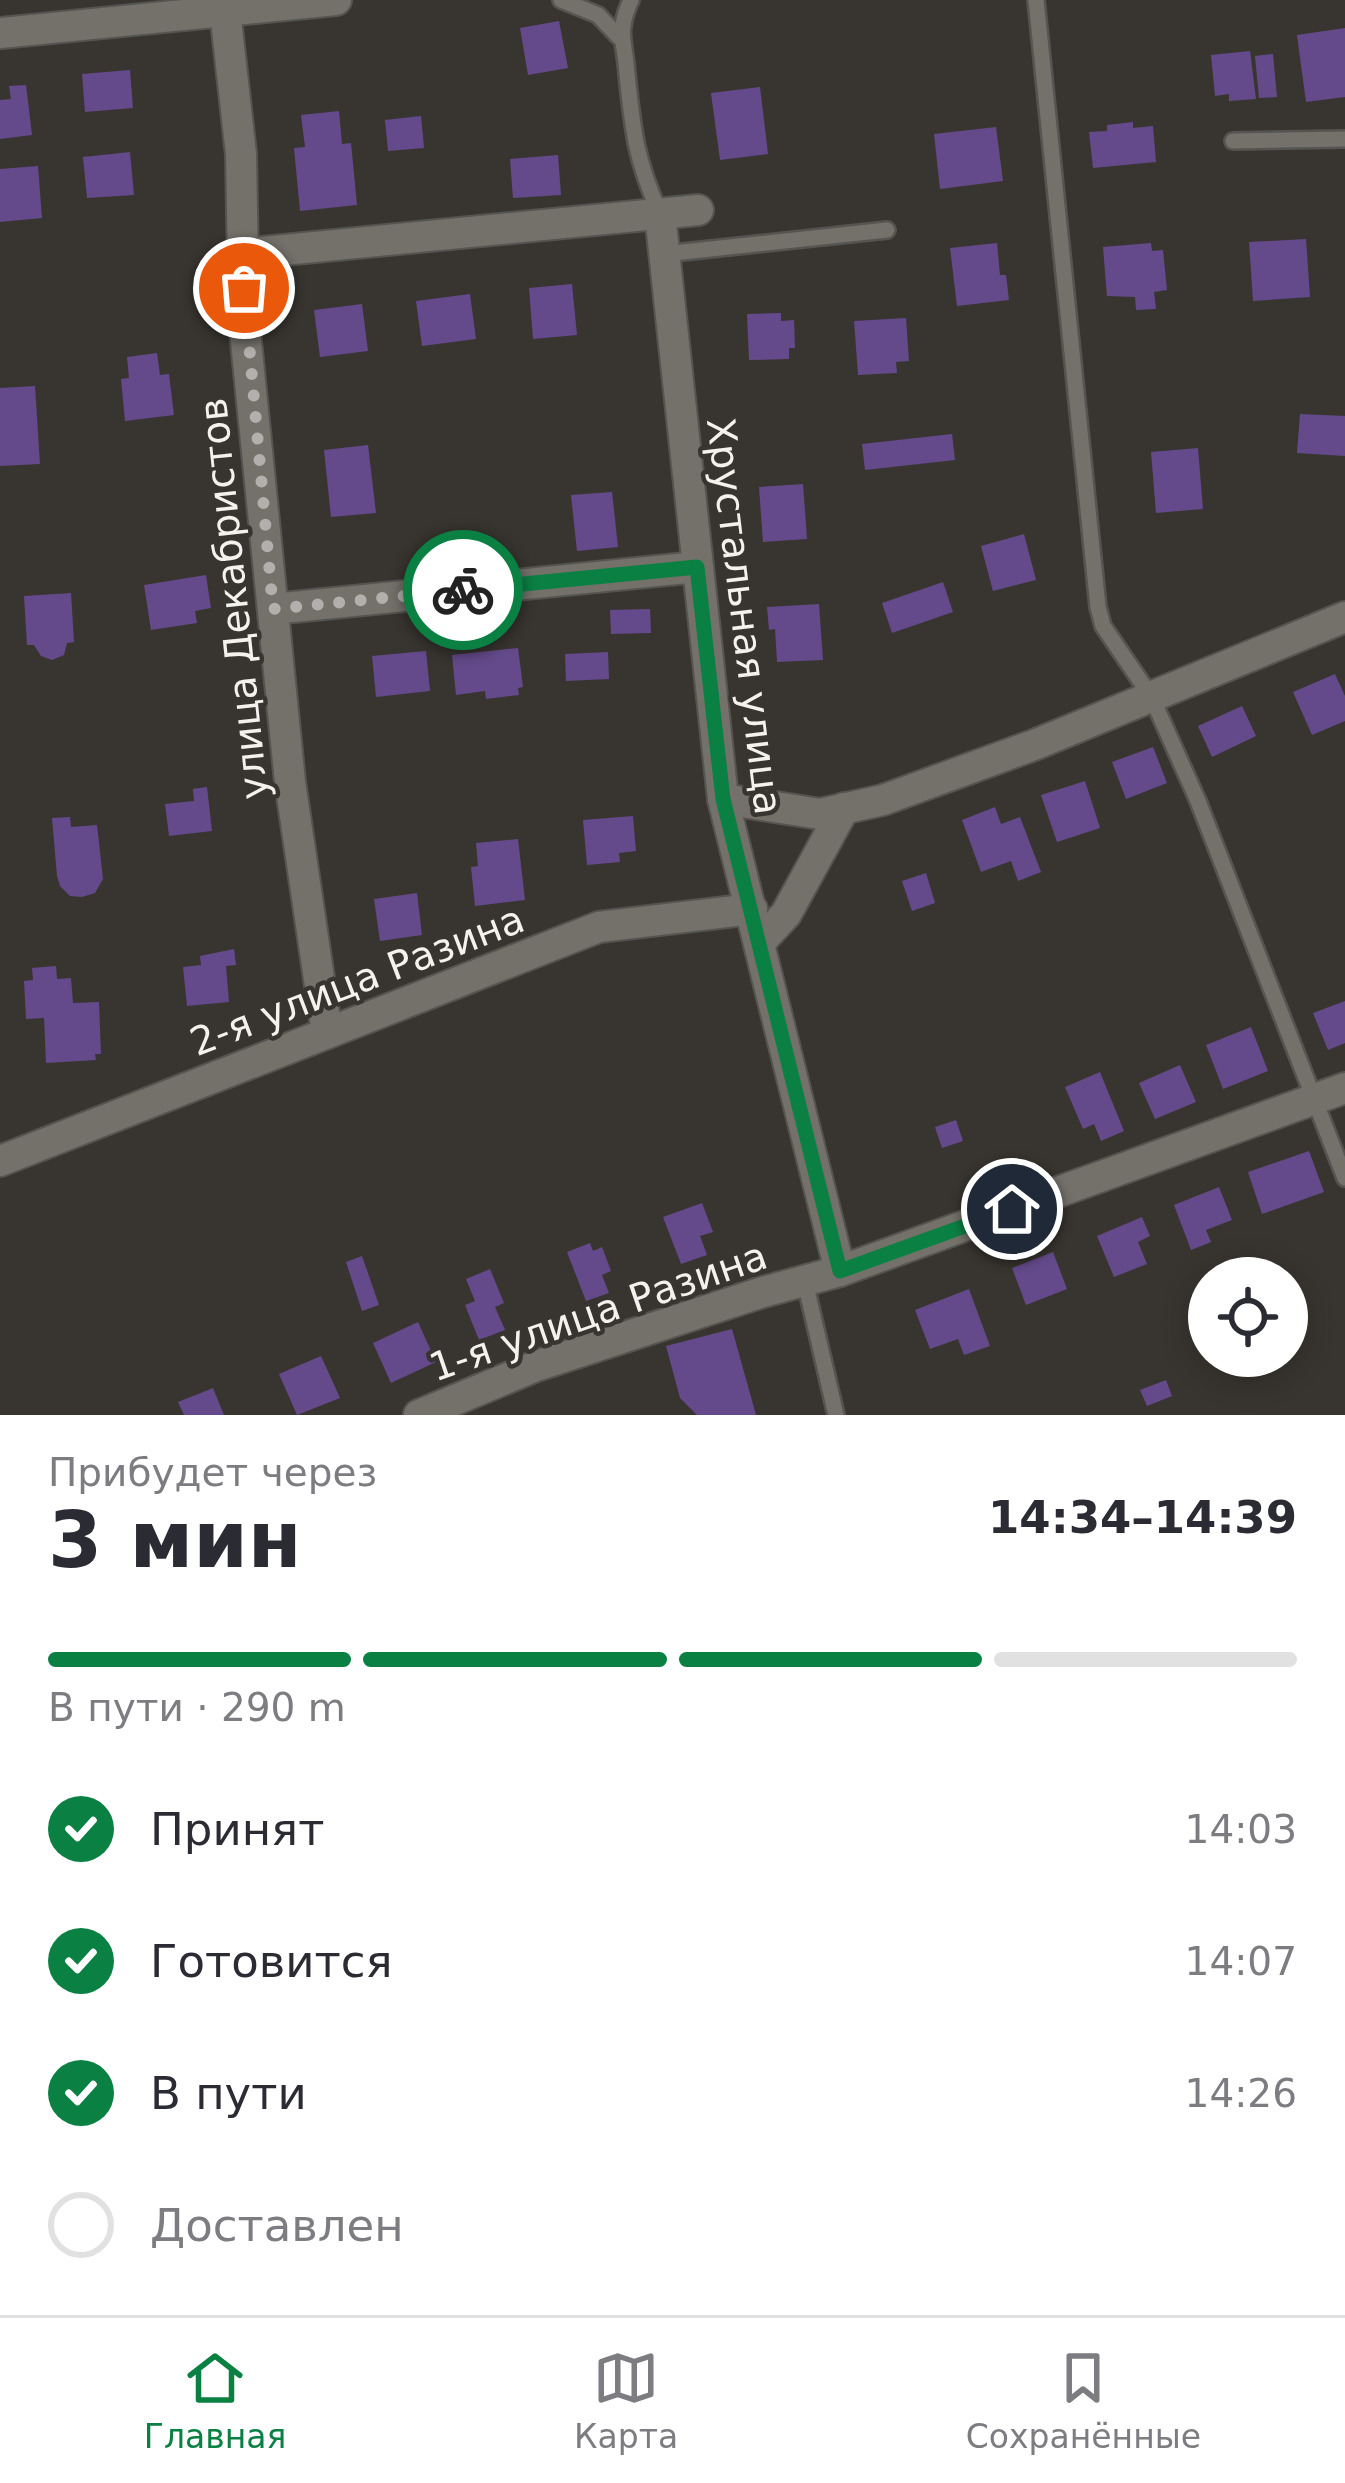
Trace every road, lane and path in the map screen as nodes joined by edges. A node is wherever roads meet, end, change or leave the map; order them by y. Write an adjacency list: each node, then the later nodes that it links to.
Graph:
1 (336, 0): 5 (street)
2 (561, 0): 7 (lane)
3 (631, 0): 7 (lane)
4 (1036, 0): 18 (lane)
5 (225, 11): 6 (street); 13 (street, улица Декабристов)
6 (0, 33)
7 (620, 37): 11 (lane, Хрустальная улица)
8 (1345, 139): 9 (lane)
9 (1233, 141)
10 (698, 210): 11 (street)
11 (660, 214): 13 (street); 14 (street, Хрустальная улица)
12 (887, 230): 14 (lane)
13 (243, 254): 16 (street, улица Декабристов)
14 (664, 254): 15 (street, Хрустальная улица)
15 (697, 567): 16 (street); 19 (street, Хрустальная улица)
16 (273, 609): 23 (street, улица Декабристов)
17 (1345, 617): 18 (street)
18 (1152, 698): 20 (street); 25 (lane)
19 (723, 799): 20 (street); 21 (street, Хрустальная улица)
20 (844, 808): 22 (street)
21 (752, 909): 22 (street, Хрустальная улица); 23 (street, 2-я улица Разина)
22 (760, 942): 28 (street, Хрустальная улица)
23 (327, 1033): 26 (street, 2-я улица Разина)
24 (1345, 1088): 25 (street, 1-я улица Разина)
25 (1315, 1100): 27 (lane); 28 (street, 1-я улица Разина)
26 (0, 1161)
27 (1345, 1178)
28 (840, 1271): 29 (street, 1-я улица Разина)
29 (805, 1282): 30 (street, 1-я улица Разина); 31 (lane)
30 (418, 1415)
31 (836, 1415)

